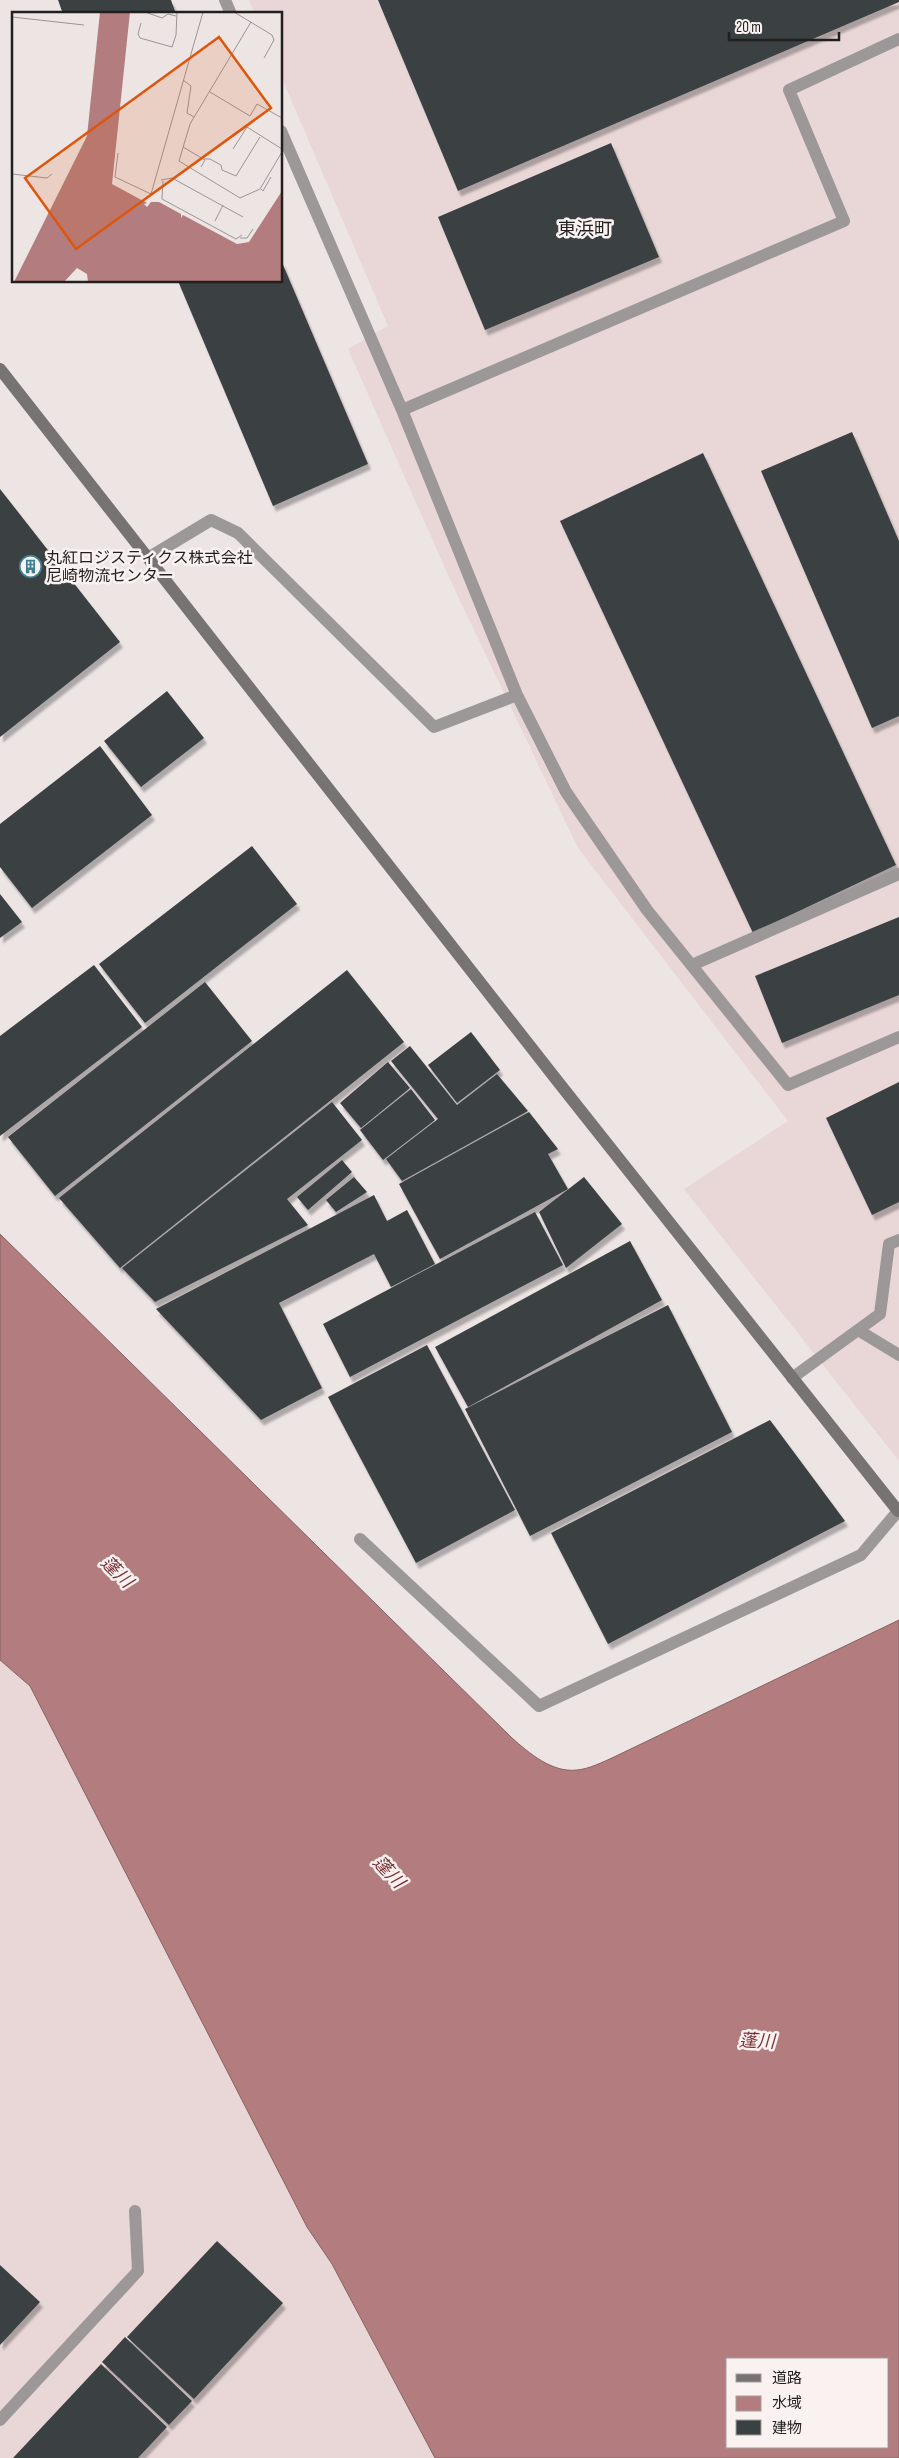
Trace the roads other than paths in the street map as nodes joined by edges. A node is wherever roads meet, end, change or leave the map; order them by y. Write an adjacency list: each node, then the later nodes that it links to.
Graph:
1 (225, 0): 2 (lane)
2 (230, 12)
3 (899, 40): 6 (lane)
4 (282, 133): 6 (lane)
5 (0, 369): 7 (street)
6 (402, 410): 8 (lane)
7 (148, 558): 8 (lane); 15 (street)
8 (517, 695): 10 (lane)
9 (899, 874): 10 (lane)
10 (692, 965): 11 (lane)
11 (899, 1037)
12 (899, 1240): 13 (lane)
13 (858, 1330): 14 (lane); 15 (lane)
14 (899, 1355)
15 (792, 1378): 16 (street)
16 (898, 1511): 17 (lane)
17 (360, 1539)
18 (135, 2211): 19 (lane)
19 (0, 2420)

